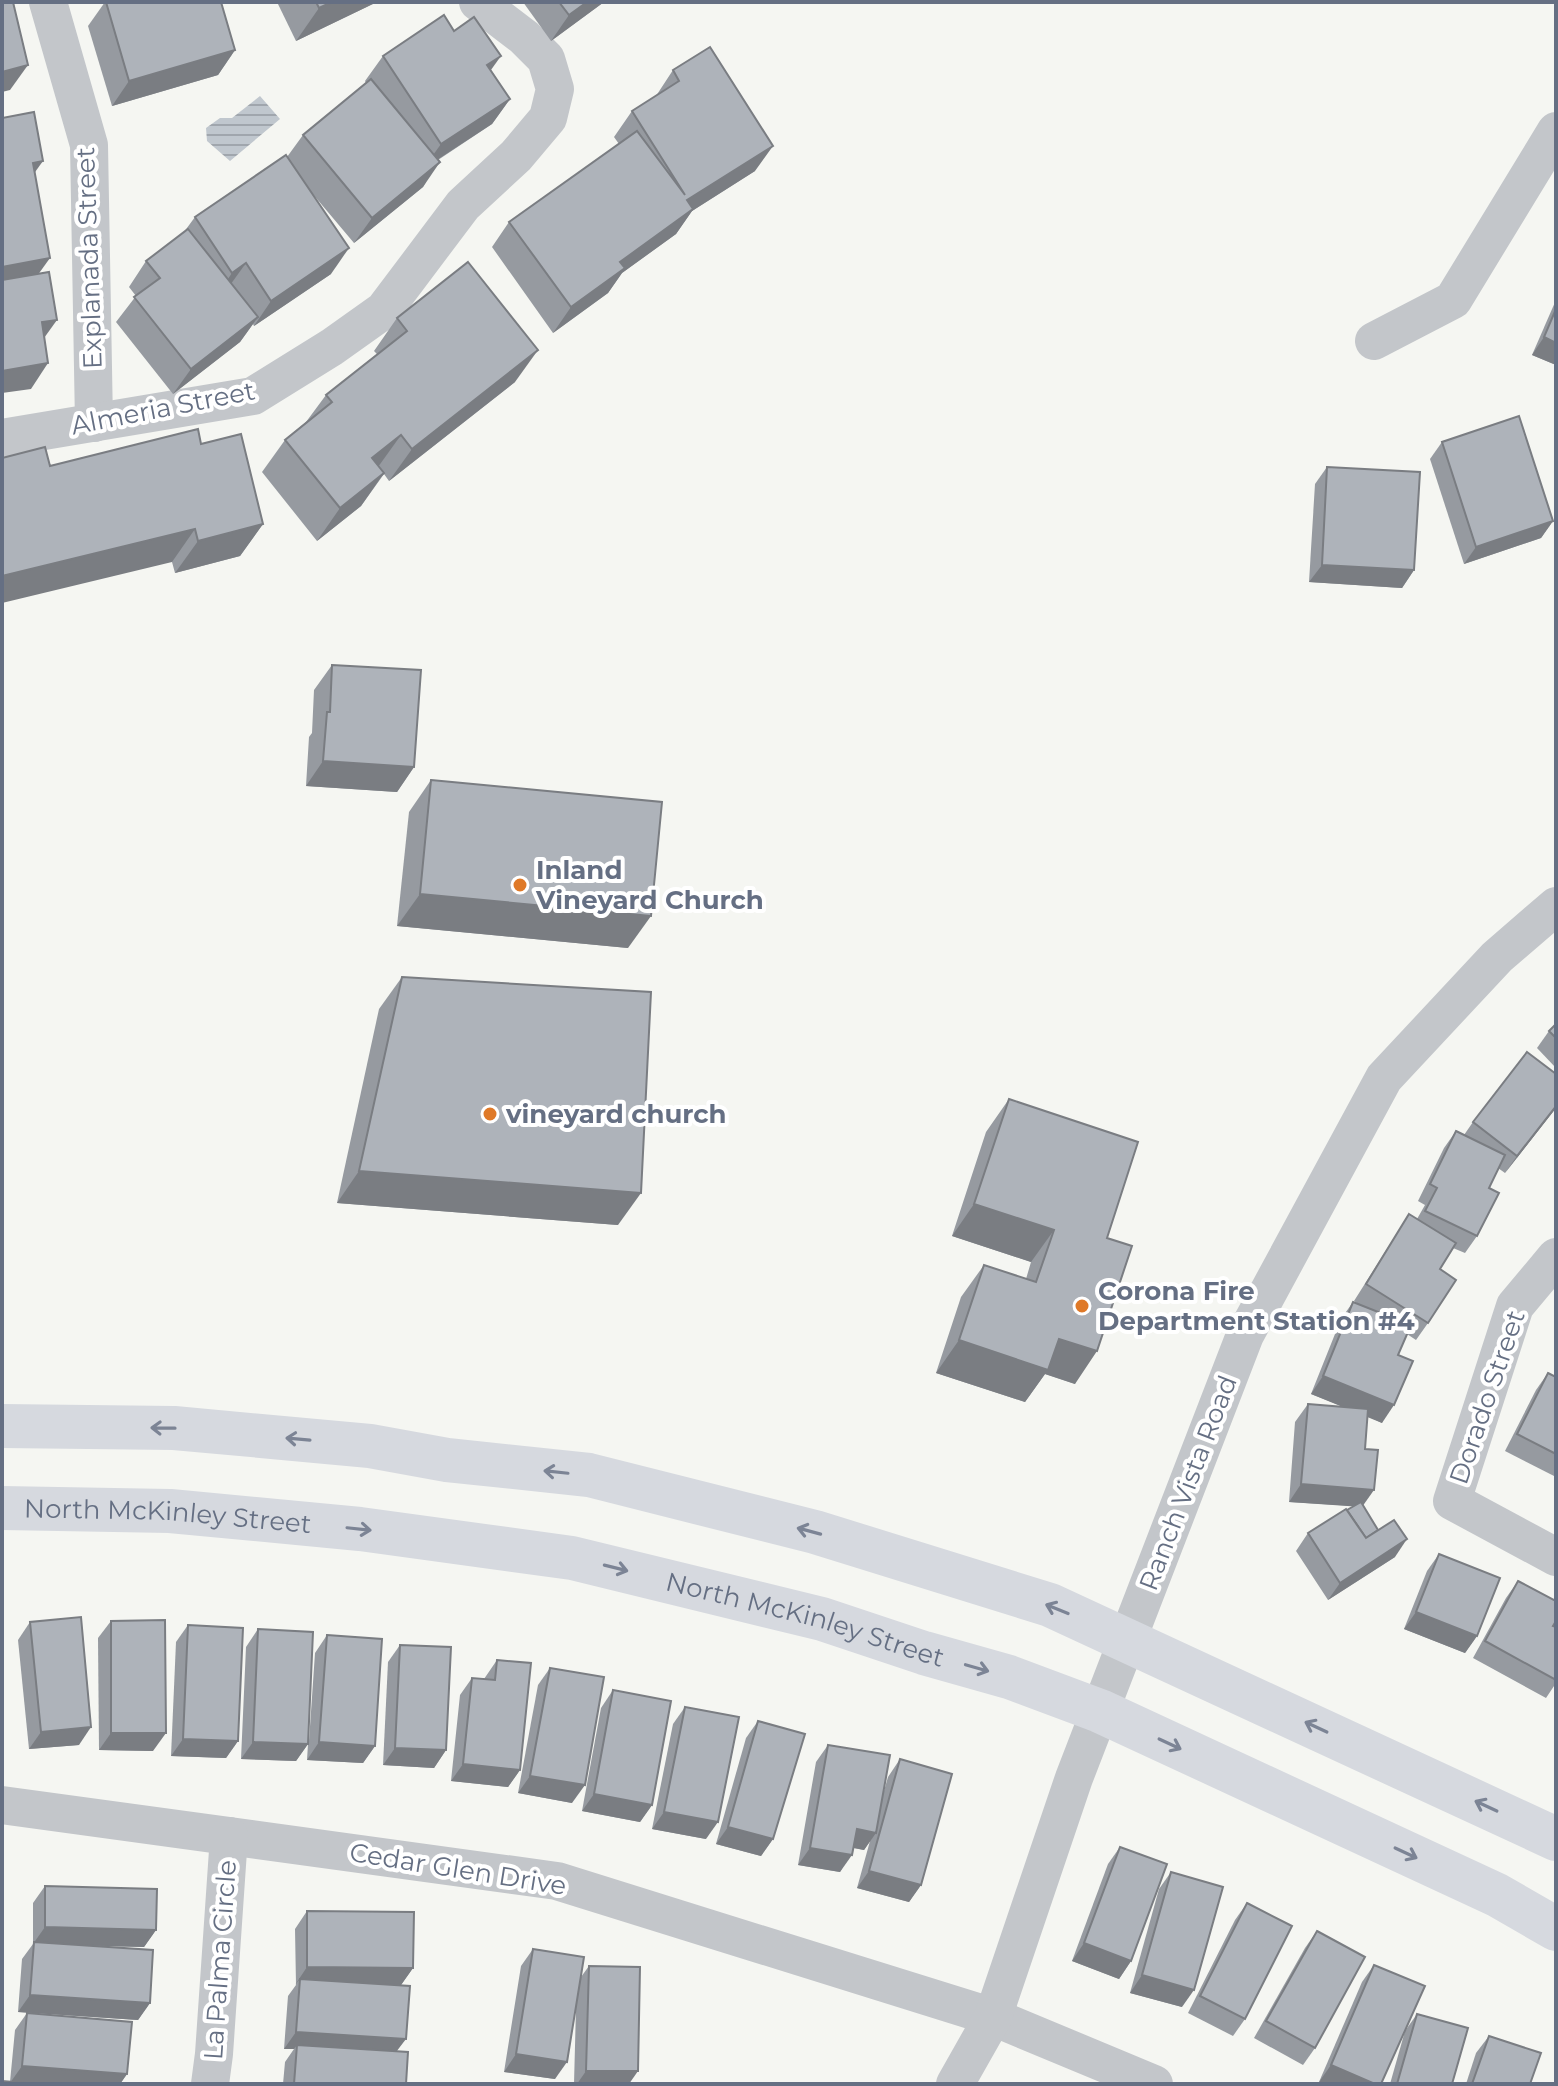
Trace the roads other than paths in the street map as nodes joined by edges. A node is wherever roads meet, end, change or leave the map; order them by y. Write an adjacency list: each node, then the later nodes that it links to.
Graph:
1 (48, 2): 5 (street, Explanada Street)
2 (478, 2): 5 (street, Almeria Street)
3 (1556, 131): 4 (street)
4 (1374, 341)
5 (94, 423): 6 (street, Almeria Street)
6 (2, 438)
7 (1556, 906): 12 (street, Ranch Vista Road)
8 (1556, 1257): 11 (street, Dorado Street)
9 (2, 1426): 12 (main road, one-way to 9)
10 (2, 1508): 13 (main road, North McKinley Street, one-way to 13)
11 (1556, 1557)
12 (1128, 1640): 13 (street, Ranch Vista Road); 16 (main road, one-way to 12)
13 (1100, 1711): 17 (main road, North McKinley Street, one-way to 17); 18 (street, Ranch Vista Road)
14 (2, 1805): 15 (street, Cedar Glen Drive)
15 (229, 1836): 18 (street, Cedar Glen Drive); 19 (street, La Palma Circle)
16 (1556, 1839)
17 (1556, 1929)
18 (993, 2017): 20 (street, Ranch Vista Road); 21 (street, Cedar Glen Drive)
19 (210, 2084)
20 (955, 2084)
21 (1154, 2084)

